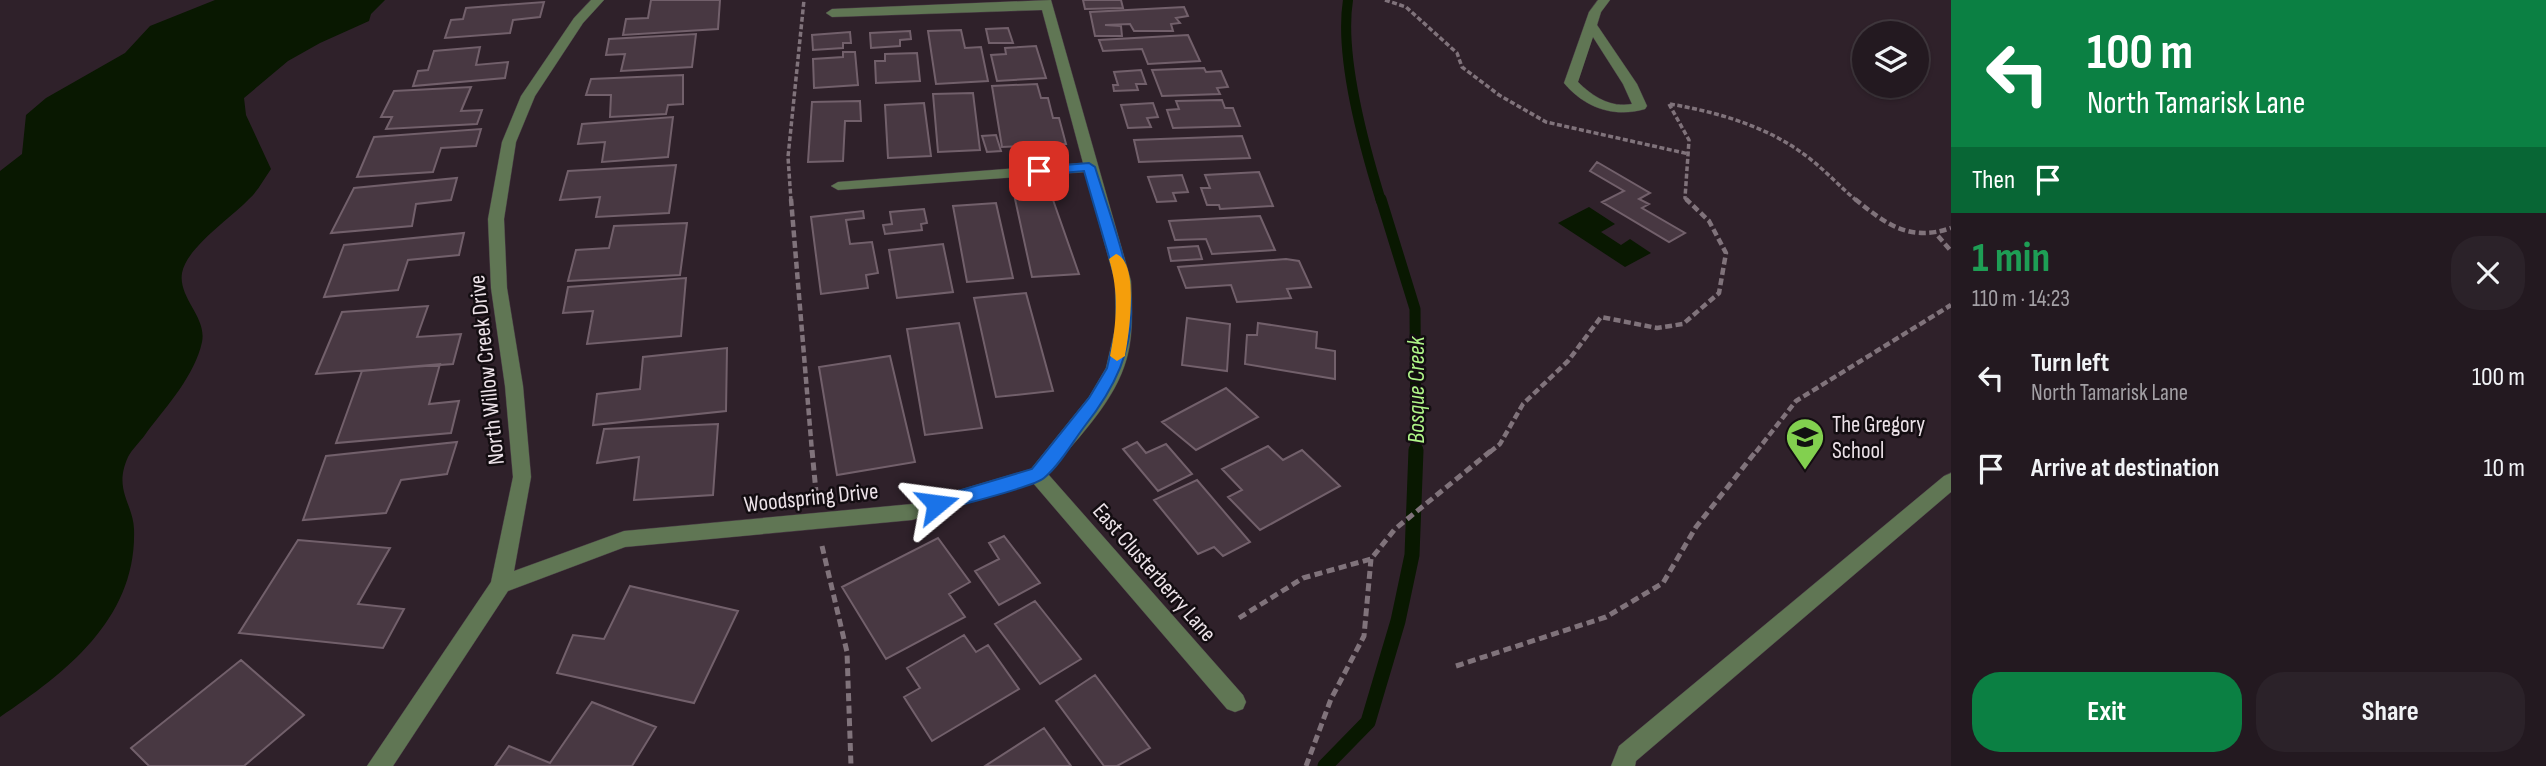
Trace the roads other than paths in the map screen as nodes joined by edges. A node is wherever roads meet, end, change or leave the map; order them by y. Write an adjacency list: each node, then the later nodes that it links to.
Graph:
1 (598, 0): 10 (street, North Willow Creek Drive)
2 (1605, 0): 5 (street)
3 (1045, 3): 4 (street); 6 (street)
4 (832, 13)
5 (1591, 26): 5 (street)
6 (1089, 167): 7 (street); 8 (street)
7 (838, 186)
8 (1038, 474): 10 (street, Woodspring Drive); 11 (street, East Clusterberry Lane)
9 (1951, 481): 13 (street)
10 (501, 585): 12 (street, North Willow Creek Drive)
11 (1235, 702)
12 (379, 766)
13 (1623, 766)

